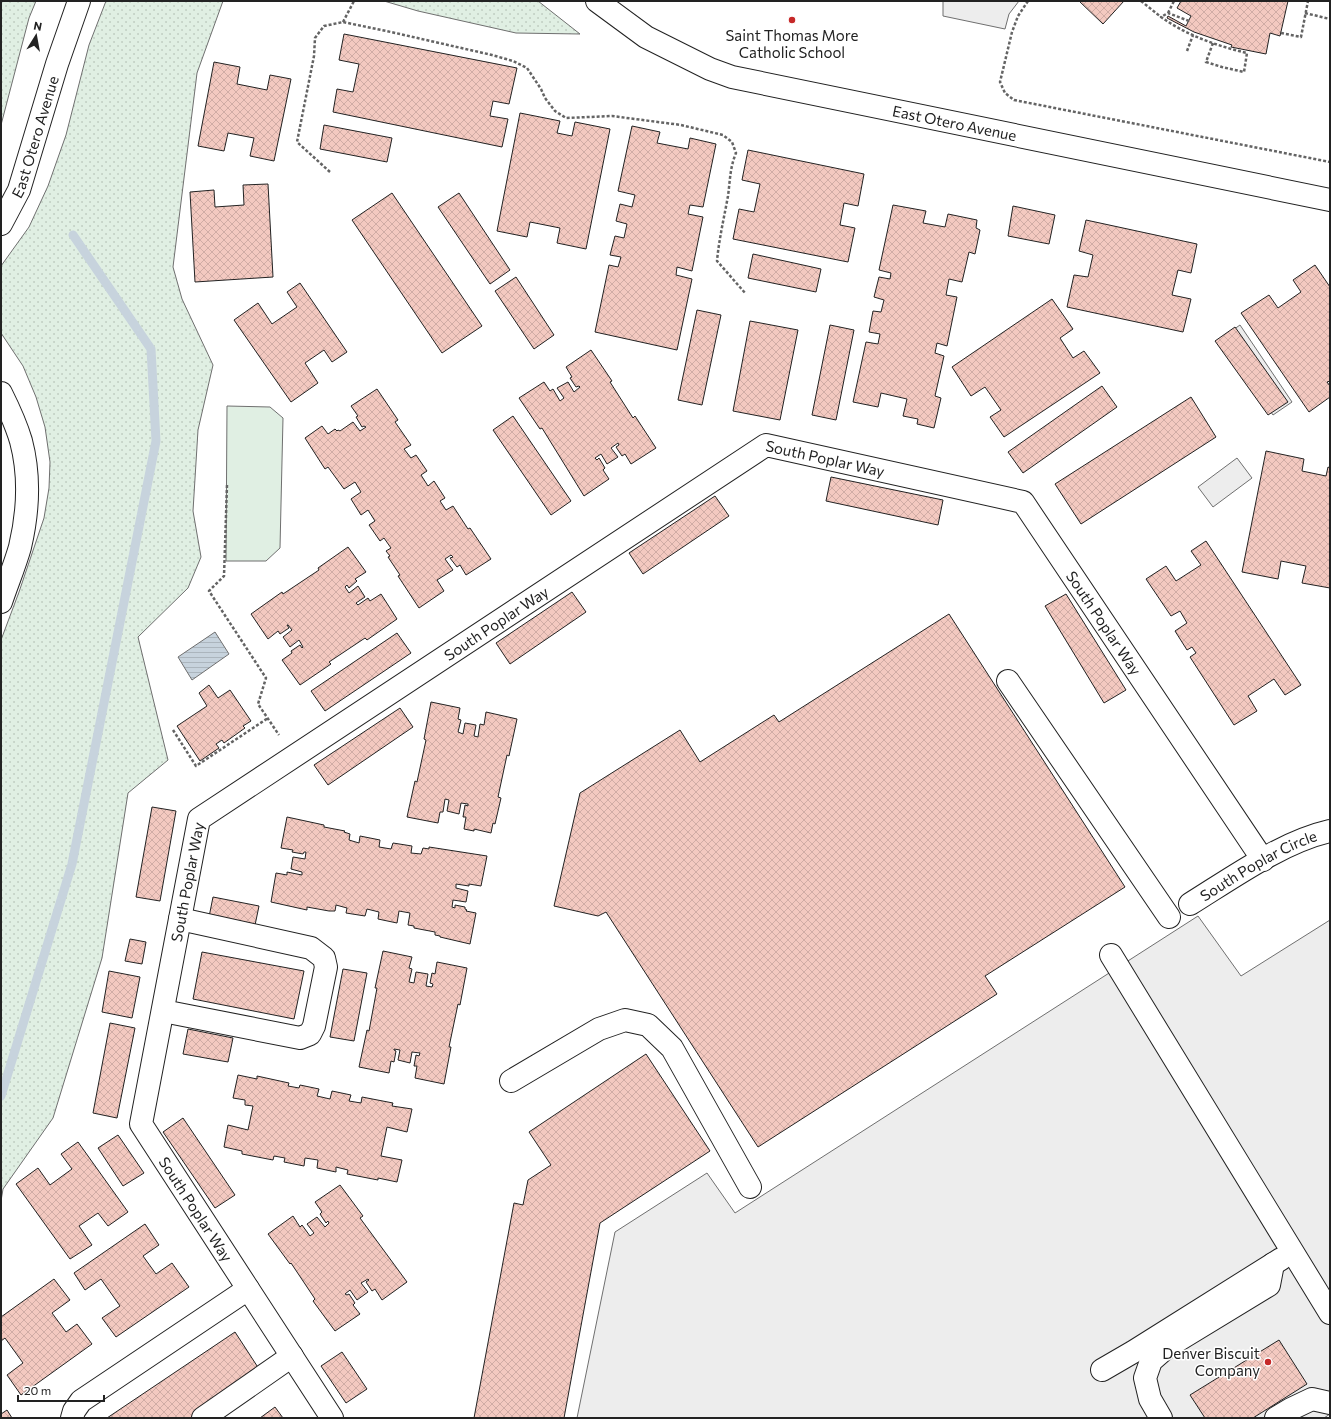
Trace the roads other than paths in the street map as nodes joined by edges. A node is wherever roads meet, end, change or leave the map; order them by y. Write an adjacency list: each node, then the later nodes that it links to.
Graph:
1 (79, 1): 4 (street, East Otero Avenue)
2 (597, 1): 3 (street, East Otero Avenue)
3 (1330, 200)
4 (1, 224)
5 (1, 393): 6 (street)
6 (1, 602)
7 (1008, 681): 11 (street)
8 (1330, 831): 9 (street, South Poplar Circle)
9 (1263, 860): 10 (street, South Poplar Circle); 12 (street, South Poplar Way)
10 (1190, 904)
11 (1169, 917)
12 (180, 919): 14 (street, South Poplar Way); 14 (street)
13 (1111, 955): 17 (street)
14 (163, 1011): 19 (street, South Poplar Way)
15 (511, 1081): 16 (street)
16 (750, 1187)
17 (1292, 1252): 18 (street); 20 (street)
18 (1274, 1264): 22 (street); 27 (street)
19 (248, 1288): 21 (street, South Poplar Way); 24 (street)
20 (1330, 1313)
21 (292, 1356): 25 (street); 26 (street, South Poplar Way)
22 (1102, 1370)
23 (1330, 1403): 28 (street)
24 (72, 1418)
25 (203, 1418)
26 (332, 1418)
27 (1161, 1418)
28 (1276, 1418)

